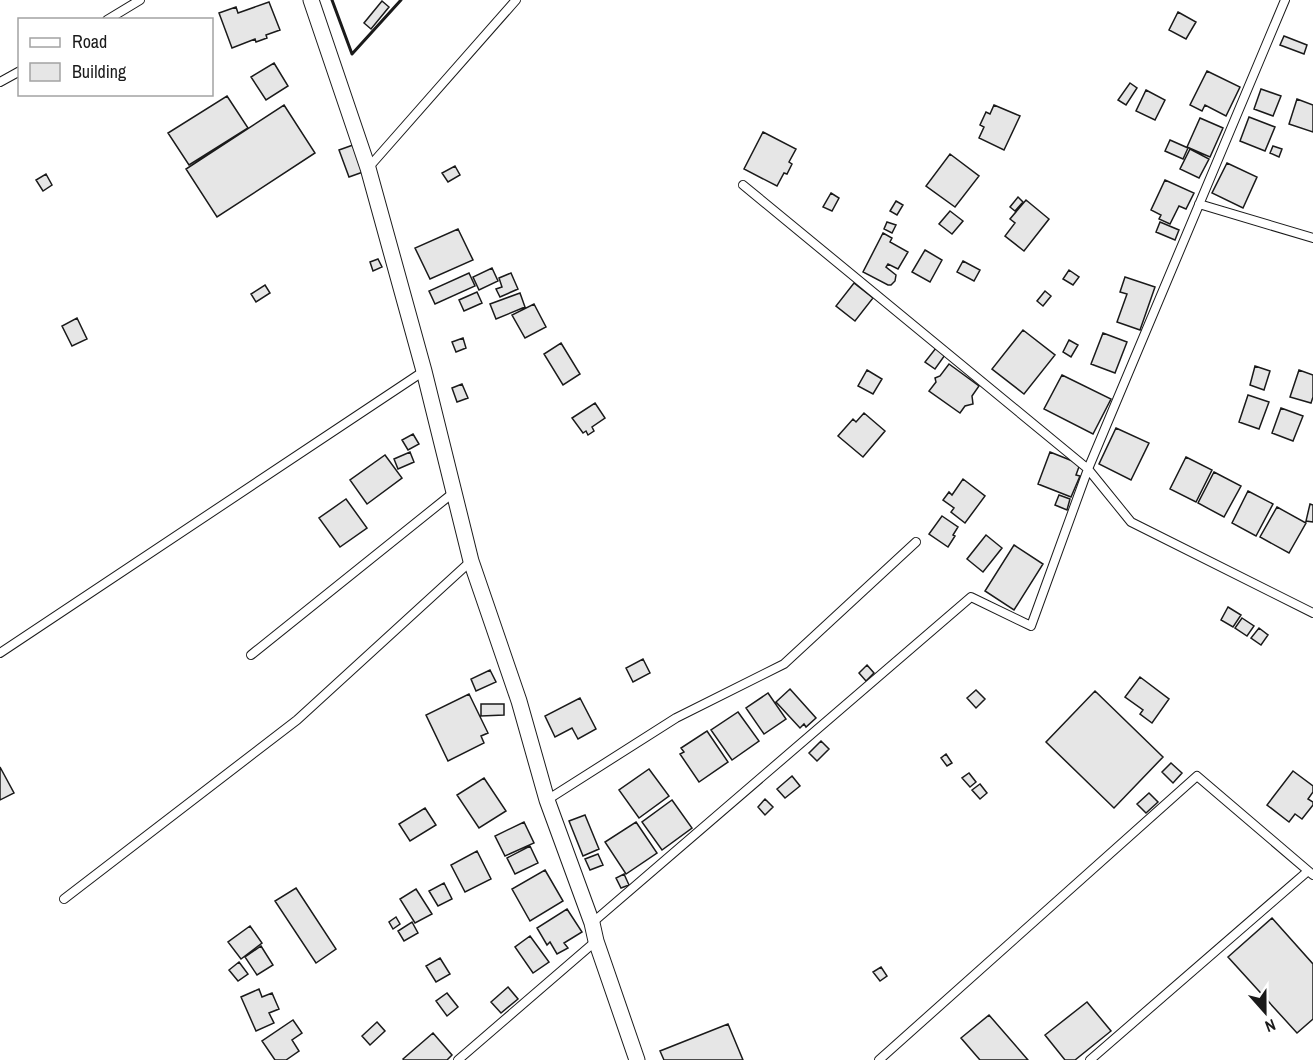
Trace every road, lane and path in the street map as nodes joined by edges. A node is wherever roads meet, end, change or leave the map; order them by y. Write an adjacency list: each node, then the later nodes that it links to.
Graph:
1 (140, 0): 5 (lane)
2 (311, 0): 8 (street)
3 (516, 0): 8 (lane)
4 (1285, 0): 10 (lane)
5 (110, 18)
6 (18, 72): 7 (lane)
7 (0, 82)
8 (368, 168): 12 (street)
9 (743, 185): 13 (lane)
10 (1199, 204): 11 (lane); 13 (lane)
11 (1313, 238)
12 (424, 371): 14 (street); 18 (lane)
13 (1088, 469): 17 (lane); 23 (lane)
14 (453, 493): 16 (street); 19 (lane)
15 (916, 542): 20 (lane)
16 (471, 561): 20 (street); 22 (lane)
17 (1313, 614)
18 (0, 654)
19 (251, 655)
20 (547, 800): 23 (street)
21 (1311, 873): 27 (lane); 28 (lane)
22 (64, 899)
23 (592, 923): 24 (street)
24 (596, 941): 25 (lane); 26 (street)
25 (458, 1060)
26 (637, 1060)
27 (879, 1060)
28 (1090, 1060)

